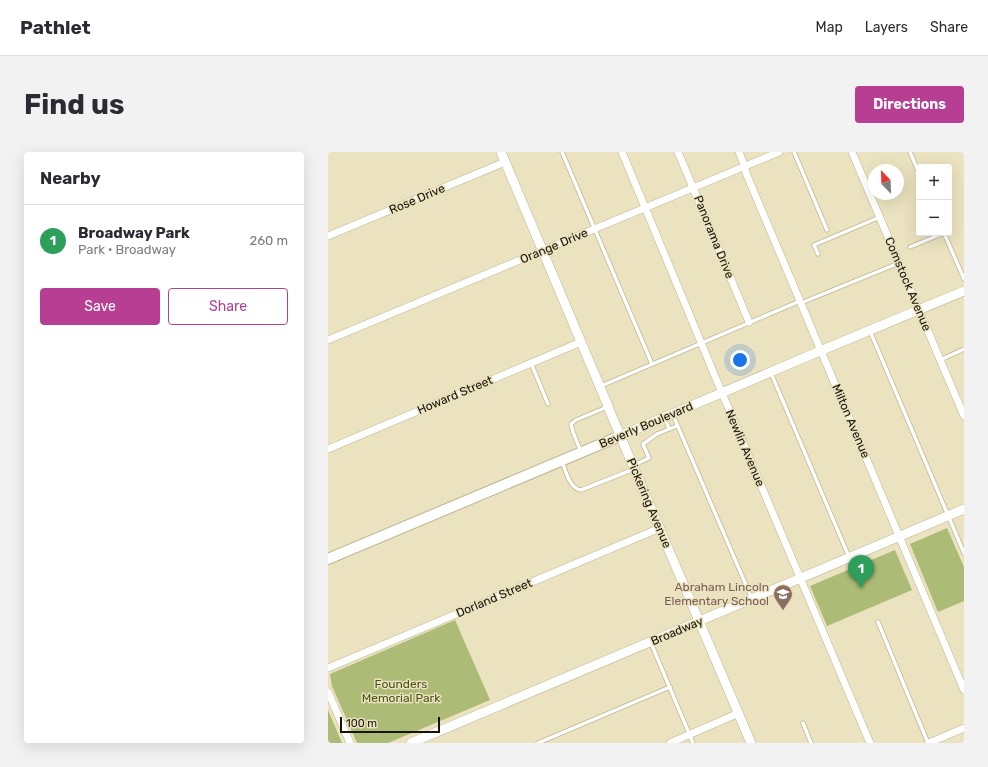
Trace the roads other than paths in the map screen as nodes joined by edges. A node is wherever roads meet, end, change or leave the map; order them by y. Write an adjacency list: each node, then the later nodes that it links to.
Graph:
1 (501, 152): 10 (street, Pickering Avenue)
2 (562, 152): 16 (lane)
3 (622, 152): 14 (street, Newlin Avenue)
4 (678, 152): 13 (street, Panorama Drive)
5 (739, 152): 12 (street, Milton Avenue)
6 (780, 152): 12 (street, Orange Drive)
7 (794, 152): 17 (lane)
8 (852, 152): 15 (street, Comstock Avenue)
9 (910, 152): 11 (lane)
10 (505, 162): 18 (street, Rose Drive); 22 (street, Pickering Avenue)
11 (916, 166)
12 (745, 167): 13 (street, Orange Drive); 27 (street, Milton Avenue)
13 (693, 188): 14 (street, Orange Drive); 29 (street, Panorama Drive)
14 (646, 208): 16 (street, Orange Drive); 33 (street, Newlin Avenue)
15 (880, 217): 23 (lane); 24 (street, Comstock Avenue)
16 (595, 228): 22 (street, Orange Drive); 38 (lane)
17 (828, 230)
18 (328, 236)
19 (937, 236): 21 (lane)
20 (945, 236): 25 (lane)
21 (910, 247)
22 (543, 251): 31 (street, Orange Drive); 32 (street, Pickering Avenue)
23 (818, 254)
24 (899, 263): 27 (lane); 28 (street, Comstock Avenue)
25 (964, 279)
26 (964, 291): 28 (street, Beverly Boulevard)
27 (800, 302): 29 (lane); 35 (street, Milton Avenue)
28 (920, 310): 30 (street, Beverly Boulevard); 36 (street, Comstock Avenue)
29 (749, 322): 33 (lane)
30 (870, 331): 35 (street, Beverly Boulevard); 54 (lane)
31 (328, 340)
32 (581, 342): 37 (street, Howard Street); 40 (street, Pickering Avenue)
33 (701, 343): 38 (lane); 41 (street, Newlin Avenue)
34 (964, 349): 36 (lane)
35 (820, 351): 39 (street, Beverly Boulevard); 56 (street, Milton Avenue)
36 (940, 360): 45 (street, Comstock Avenue)
37 (531, 363): 42 (lane); 49 (street, Howard Street)
38 (652, 364): 40 (lane)
39 (771, 372): 41 (street, Beverly Boulevard); 58 (lane)
40 (600, 386): 43 (street, Pickering Avenue)
41 (722, 393): 44 (street, Beverly Boulevard); 60 (street, Newlin Avenue)
42 (548, 404)
43 (608, 406): 48 (street, Pickering Avenue); 50 (lane)
44 (668, 416): 46 (lane); 47 (lane); 48 (street, Beverly Boulevard)
45 (964, 416)
46 (677, 426): 47 (lane); 61 (lane)
47 (669, 429): 52 (lane)
48 (620, 436): 50 (main road, Beverly Boulevard); 52 (street, Pickering Avenue)
49 (328, 449)
50 (582, 452): 51 (main road, Beverly Boulevard)
51 (561, 461): 52 (lane); 59 (main road, Beverly Boulevard)
52 (634, 467): 55 (street, Pickering Avenue)
53 (964, 509): 54 (street, Broadway)
54 (949, 516): 56 (street, Broadway); 57 (lane)
55 (660, 528): 62 (street, Pickering Avenue); 65 (street, Dorland Street)
56 (900, 536): 58 (street, Broadway); 67 (street, Milton Avenue)
57 (964, 552)
58 (849, 558): 60 (street, Broadway)
59 (328, 559)
60 (801, 578): 61 (street, Broadway); 80 (street, Newlin Avenue)
61 (752, 599): 62 (street, Broadway)
62 (699, 621): 64 (street, Broadway); 69 (street, Pickering Avenue)
63 (878, 622): 81 (lane)
64 (650, 642): 66 (lane); 74 (street, Broadway)
65 (328, 668)
66 (670, 687): 72 (lane); 75 (lane)
67 (964, 690)
68 (328, 692): 73 (street)
69 (738, 713): 72 (street); 78 (street, Pickering Avenue)
70 (803, 723): 79 (lane)
71 (964, 728): 81 (street)
72 (690, 734): 76 (street); 77 (lane)
73 (350, 743)
74 (411, 743)
75 (538, 743)
76 (670, 743)
77 (693, 743)
78 (751, 743)
79 (811, 743)
80 (870, 743)
81 (928, 743)

